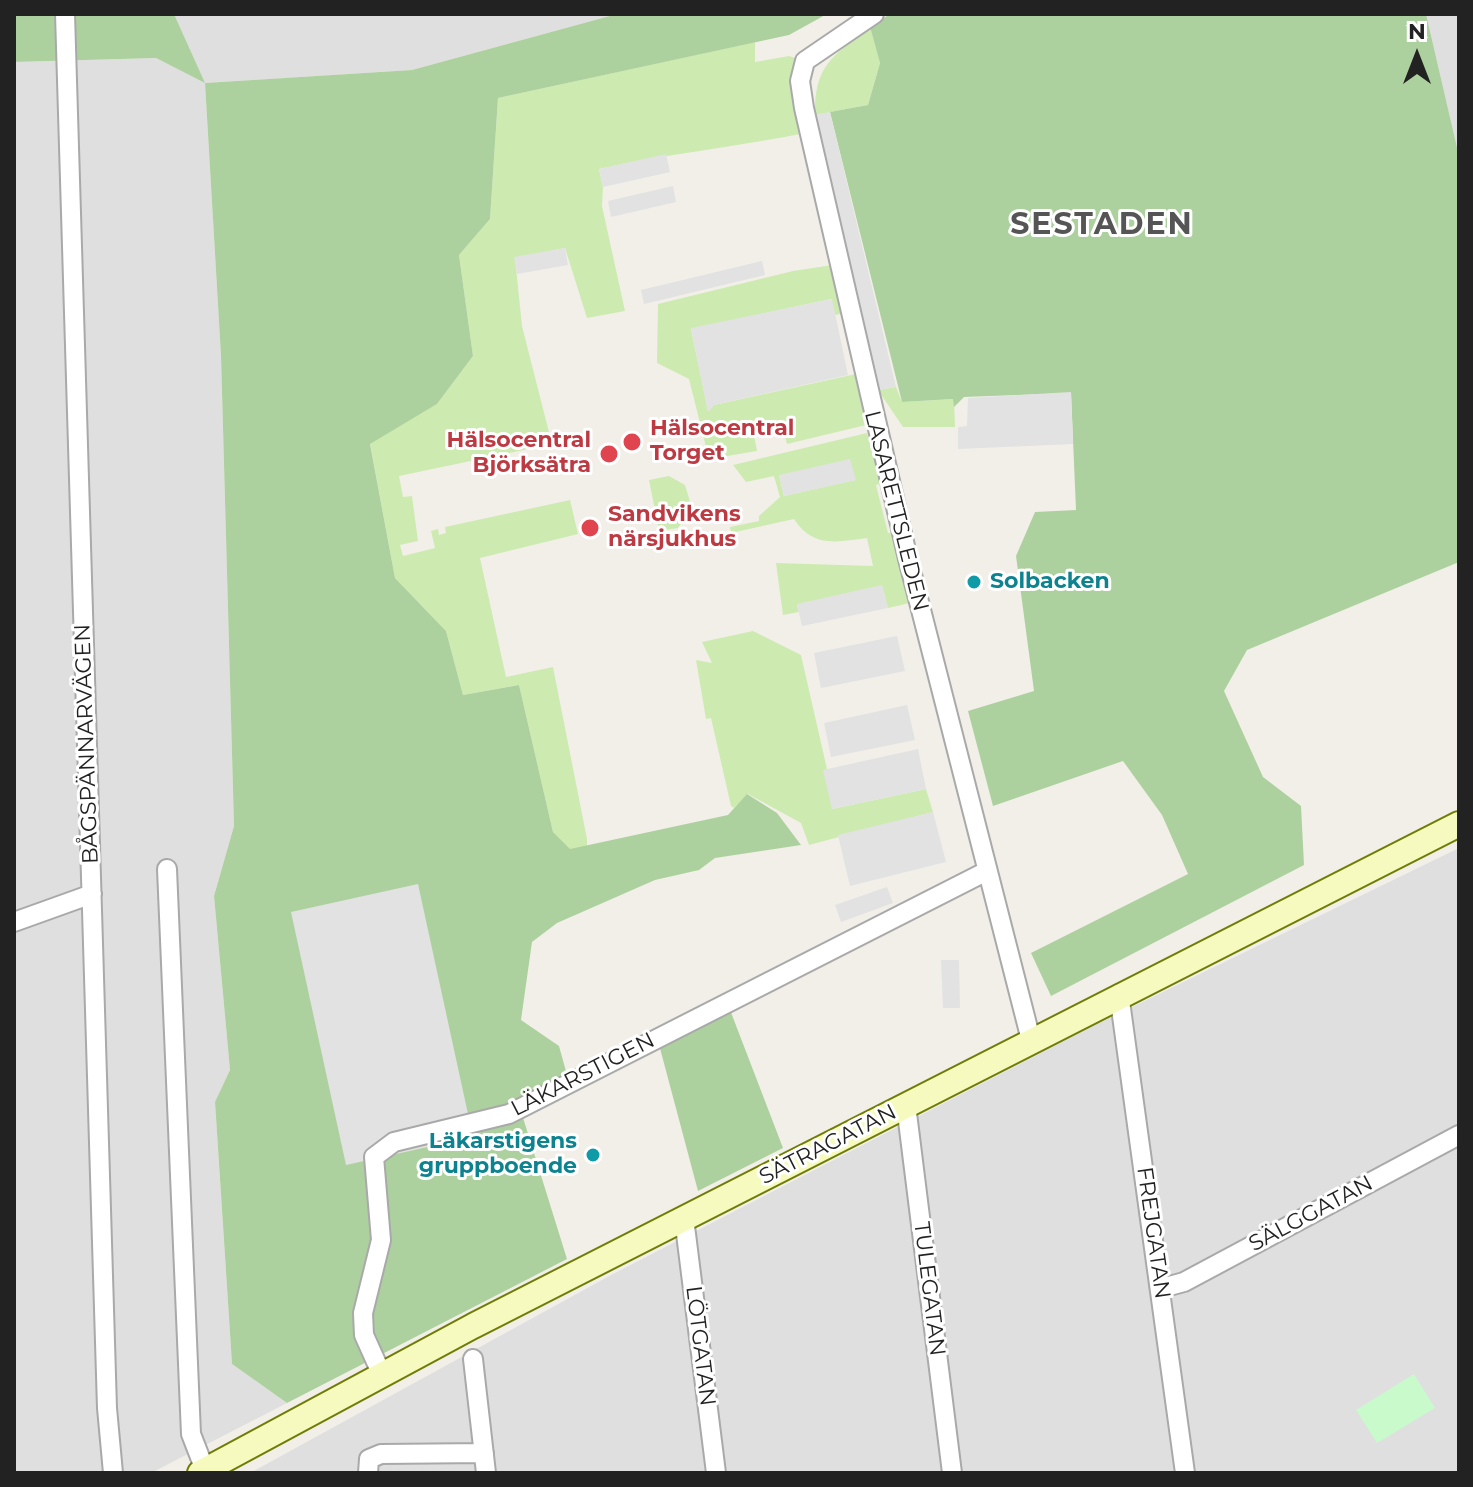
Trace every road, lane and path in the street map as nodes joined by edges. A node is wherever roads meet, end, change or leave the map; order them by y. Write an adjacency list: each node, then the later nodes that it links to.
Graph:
1 (65, 14): 6 (street, BÅGSPÄNNARVÄGEN)
2 (874, 14): 5 (street, LASARETTSLEDEN)
3 (1459, 824): 8 (street, SÄTRAGATAN)
4 (167, 869): 17 (street)
5 (987, 871): 9 (street, LASARETTSLEDEN); 15 (street, LÄKARSTIGEN)
6 (92, 894): 7 (street); 18 (street, BÅGSPÄNNARVÄGEN)
7 (14, 922)
8 (1119, 994): 9 (street, SÄTRAGATAN); 13 (street, FREJGATAN)
9 (1031, 1040): 10 (street, SÄTRAGATAN)
10 (906, 1105): 12 (street, SÄTRAGATAN); 22 (street, TULEGATAN)
11 (1459, 1135): 13 (street, SÄLGGATAN)
12 (684, 1218): 15 (street, SÄTRAGATAN); 21 (street, LÖTGATAN)
13 (1162, 1288): 23 (street, FREJGATAN)
14 (473, 1359): 16 (street)
15 (382, 1375): 17 (street, SÄTRAGATAN)
16 (484, 1453): 19 (street); 20 (street)
17 (203, 1472)
18 (113, 1473)
19 (368, 1473)
20 (486, 1473)
21 (716, 1473)
22 (952, 1473)
23 (1185, 1473)

